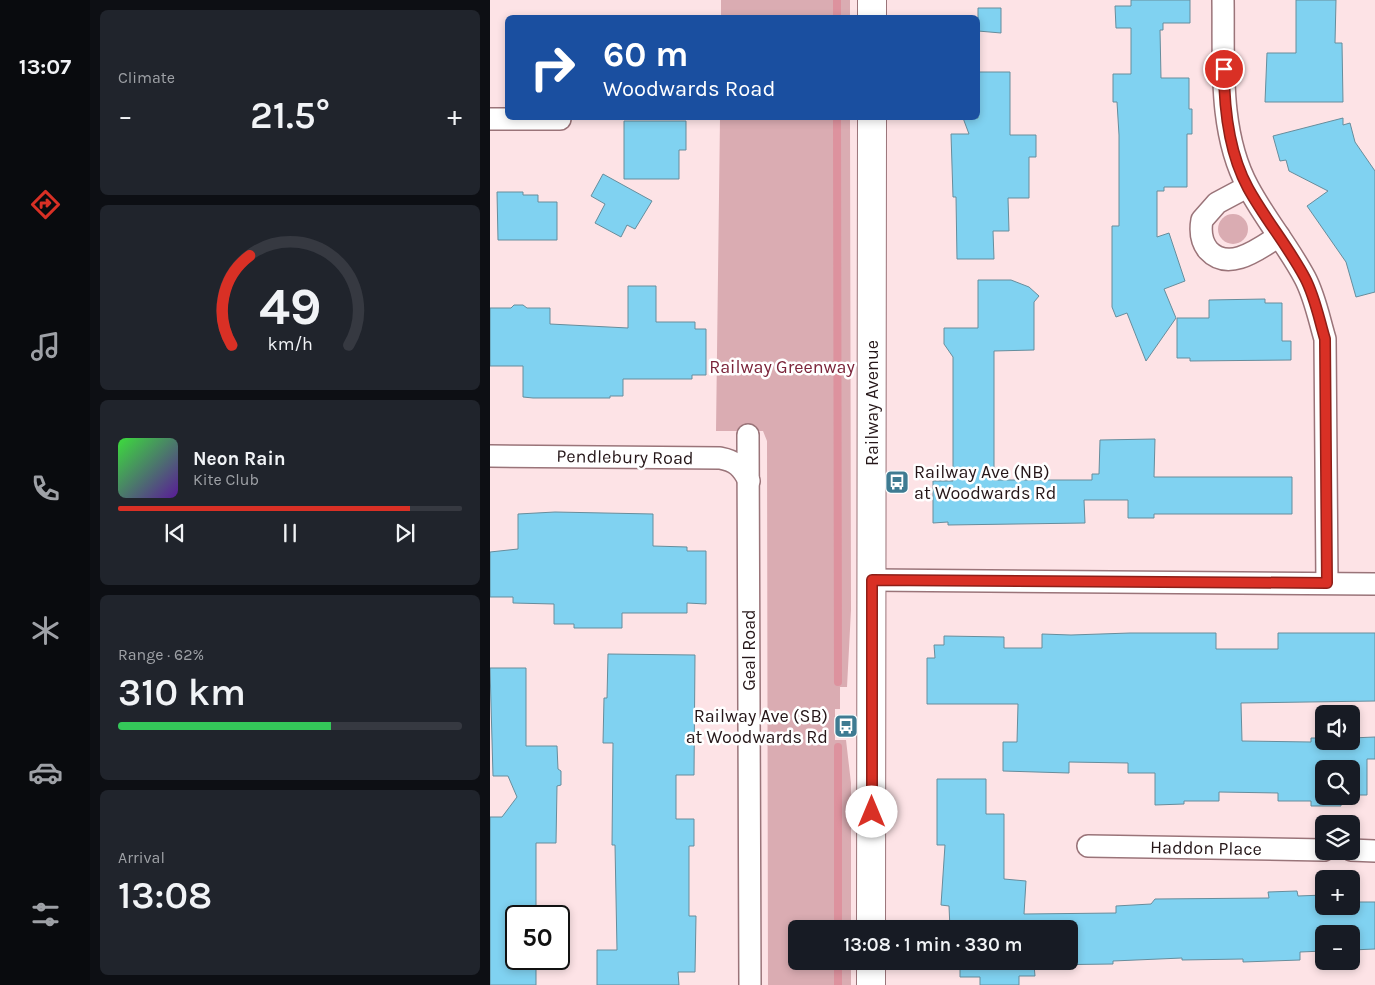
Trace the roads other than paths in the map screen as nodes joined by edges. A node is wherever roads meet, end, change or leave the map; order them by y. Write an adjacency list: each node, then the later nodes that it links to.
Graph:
1 (872, 0): 3 (main road)
2 (1224, 0): 7 (street)
3 (872, 15)
4 (490, 119): 5 (street)
5 (505, 119)
6 (872, 120): 12 (main road, Railway Avenue)
7 (1247, 186): 8 (street); 8 (street)
8 (1279, 236): 13 (street)
9 (748, 435): 11 (street, Geal Road)
10 (490, 456): 11 (street, Pendlebury Road)
11 (749, 481): 21 (street, Geal Road)
12 (872, 580): 13 (street); 19 (main road, Railway Avenue)
13 (1327, 583): 14 (street)
14 (1375, 584)
15 (1088, 846): 16 (street, Haddon Place)
16 (1315, 850)
17 (1360, 850): 18 (street)
18 (1375, 851)
19 (872, 920)
20 (871, 970): 22 (main road)
21 (750, 985)
22 (871, 985)

